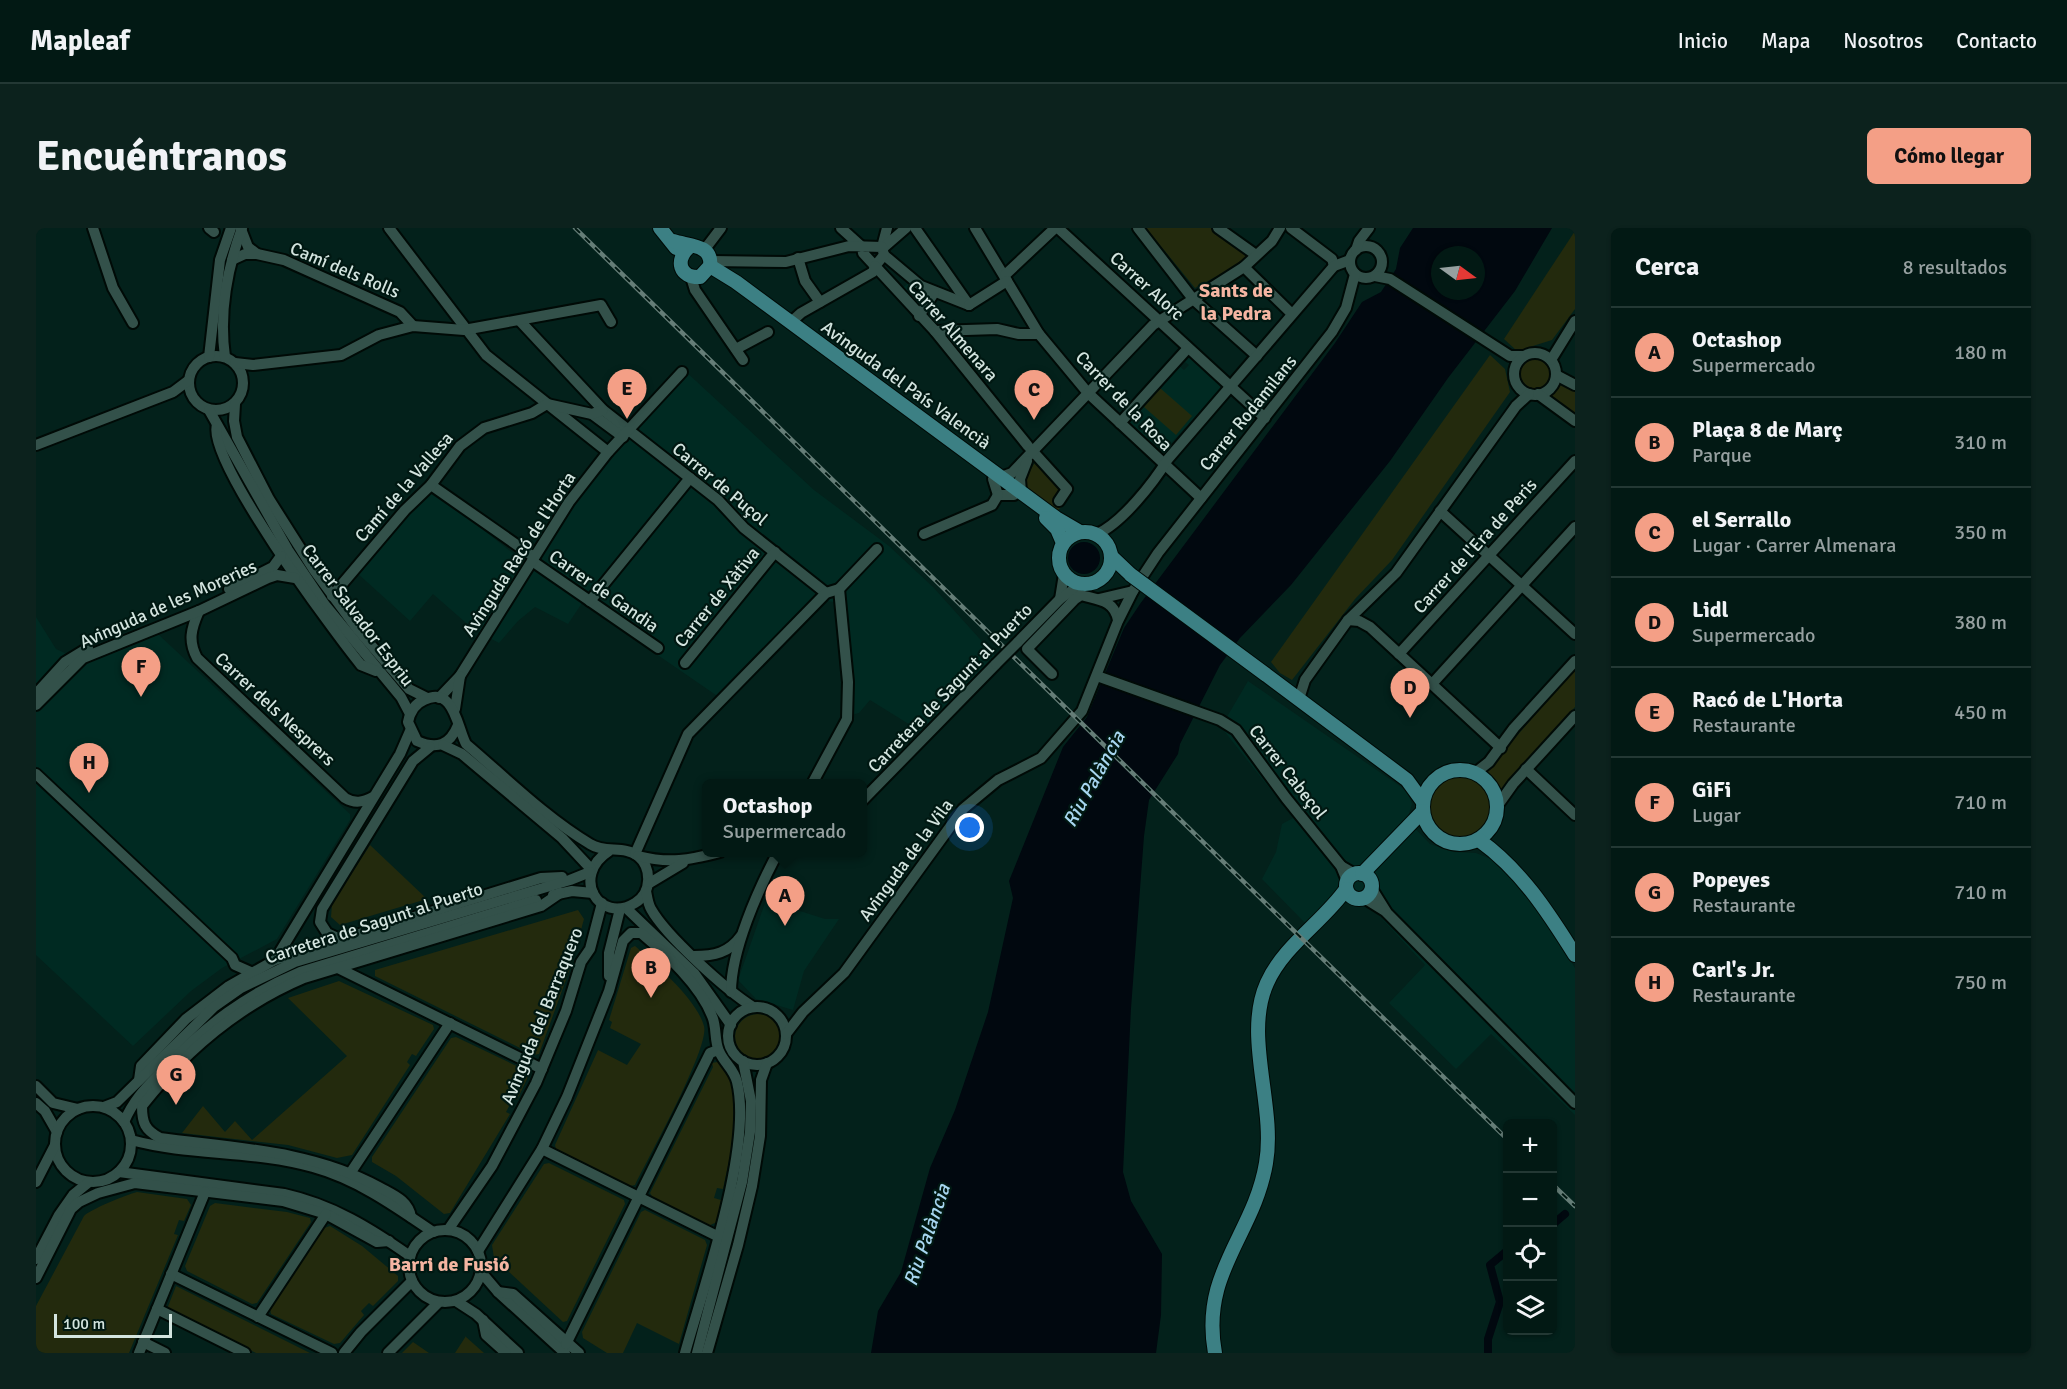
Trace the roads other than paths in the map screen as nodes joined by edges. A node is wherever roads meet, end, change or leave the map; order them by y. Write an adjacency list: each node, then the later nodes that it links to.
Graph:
1 (93, 228): 48 (street)
2 (238, 228): 22 (street); 26 (street); 59 (street)
3 (389, 228): 50 (street)
4 (660, 228): 21 (main road)
5 (721, 228): 27 (street)
6 (841, 228): 18 (street, Carrer Almenara)
7 (887, 228): 20 (street)
8 (906, 228): 20 (street)
9 (915, 228): 40 (street)
10 (975, 228): 35 (street, Carrer de la Rosa)
11 (1056, 228): 35 (street); 43 (street, Carrer Alorc)
12 (1138, 228): 38 (street)
13 (1218, 228): 23 (street)
14 (1280, 228): 23 (street)
15 (1291, 228): 30 (street)
16 (1369, 228): 24 (street)
17 (1374, 228): 19 (street)
18 (862, 247): 20 (street); 25 (street); 29 (street, Carrer Almenara)
19 (1372, 247): 24 (street); 28 (street)
20 (883, 250): 29 (street); 37 (street)
21 (685, 251): 27 (main road); 34 (main road)
22 (257, 254): 26 (street); 49 (street, Camí dels Rolls)
23 (1256, 255): 31 (street)
24 (1353, 255): 30 (street); 32 (street)
25 (798, 258): 27 (street); 39 (street)
26 (232, 260): 61 (street)
27 (708, 262): 34 (main road); 47 (main road, Avinguda del País Valencià); 92 (main road, Avinguda del País Valencià)
28 (1382, 265): 33 (street); 36 (street)
29 (875, 266): 39 (street); 42 (street, Carrer Almenara)
30 (1334, 266): 41 (street)
31 (1244, 267): 38 (street); 41 (street)
32 (1358, 276): 33 (street); 81 (street, Carrer Rodamilans)
33 (1375, 276): 36 (street)
34 (691, 277): 55 (street)
35 (1006, 278): 40 (street); 53 (street, Carrer de la Rosa)
36 (1390, 279): 57 (street)
37 (934, 293): 40 (street); 42 (street)
38 (1193, 299): 43 (street); 56 (street)
39 (820, 302): 47 (street)
40 (969, 306)
41 (1293, 314): 56 (street)
42 (919, 316): 51 (street, Carrer Almenara)
43 (1160, 320): 54 (street, Carrer Alorc); 73 (street)
44 (520, 321): 46 (street); 50 (street); 80 (street, Carrer de Puçol)
45 (1575, 321): 60 (street)
46 (611, 322)
47 (791, 322): 92 (main road, Avinguda del País Valencià)
48 (133, 323)
49 (413, 326): 50 (street); 63 (street)
50 (465, 330): 77 (street)
51 (935, 331): 53 (street); 87 (street, Carrer Almenara)
52 (768, 332): 55 (street)
53 (1039, 334): 73 (street, Carrer de la Rosa)
54 (1188, 348): 71 (street, Carrer Alorc); 84 (street)
55 (736, 349): 62 (street)
56 (1257, 356): 71 (street)
57 (1510, 356): 58 (street); 64 (street)
58 (1523, 356): 60 (street); 64 (street)
59 (209, 357): 61 (street); 68 (street)
60 (1546, 357): 66 (street)
61 (230, 360): 63 (street); 67 (street)
62 (743, 360)
63 (253, 365): 67 (street)
64 (1515, 368): 70 (street)
65 (682, 372): 85 (street, Avinguda Racó de l'Horta)
66 (1556, 375): 69 (street); 74 (street)
67 (243, 377): 76 (street)
68 (189, 380): 72 (street); 75 (street)
69 (1575, 385)
70 (1518, 386): 74 (street); 78 (street)
71 (1231, 388): 81 (street, Carrer Alorc); 90 (street)
72 (173, 392): 75 (street); 86 (street)
73 (1088, 393): 84 (street, Carrer de la Rosa); 87 (street)
74 (1533, 394): 78 (street); 82 (street)
75 (192, 396): 79 (street)
76 (235, 404): 79 (street); 119 (street, Carrer Salvador Espriu)
77 (547, 404): 80 (street); 88 (street); 93 (street, Camí de la Vallesa)
78 (1516, 406): 98 (street)
79 (209, 410): 83 (street, Carrer Salvador Espriu)
80 (598, 412): 85 (street, Carrer de Puçol)
81 (1265, 418): 96 (street, Carrer Rodamilans)
82 (1575, 421)
83 (218, 422): 107 (street); 131 (street, Carrer Salvador Espriu)
84 (1120, 423): 90 (street, Carrer de la Rosa)
85 (626, 434): 88 (street, Avinguda Racó de l'Horta); 91 (street, Carrer de Puçol)
86 (36, 445)
87 (1034, 450): 92 (street); 94 (street); 97 (street, Carrer Almenara)
88 (608, 452): 109 (street, Avinguda Racó de l'Horta)
89 (1575, 461): 106 (street, Carrer de l'Era de Peris)
90 (1164, 466): 96 (street, Carrer de la Rosa); 102 (street)
91 (690, 478): 105 (street, Carrer de Puçol); 122 (street)
92 (997, 478): 94 (main road, Avinguda del País Valencià); 95 (street)
93 (430, 485): 109 (street, Carrer de Gandia); 119 (street, Camí de la Vallesa)
94 (1018, 493): 95 (street); 100 (main road, Avinguda del País Valencià); 103 (main road, Avinguda del País Valencià)
95 (998, 495): 101 (street)
96 (1201, 498): 117 (street, Carrer Rodamilans)
97 (1059, 501)
98 (1440, 511): 106 (street); 124 (street)
99 (1575, 526): 115 (street)
100 (1080, 532): 102 (main road); 103 (main road)
101 (924, 534)
102 (1097, 534): 108 (main road)
103 (1062, 543): 110 (main road)
104 (878, 549): 116 (street)
105 (774, 552): 118 (street, Carrer de Puçol); 130 (street, Carrer de Xàtiva)
106 (1489, 555): 115 (street); 128 (street, Carrer de l'Era de Peris)
107 (281, 556): 113 (street); 136 (street, Avinguda de les Moreries)
108 (1111, 556): 111 (main road); 112 (main road)
109 (533, 559): 122 (street, Carrer de Gandia); 133 (street, Avinguda Racó de l'Horta)
110 (1064, 574): 114 (main road); 120 (street)
111 (1105, 575): 112 (main road); 114 (main road)
112 (1131, 575): 137 (main road, bridge)
113 (295, 578): 123 (street, Avinguda de les Moreries); 131 (street)
114 (1081, 584): 120 (street, Carretera de Sagunt al Puerto)
115 (1522, 585): 126 (street); 135 (street)
116 (839, 589): 118 (street); 152 (street)
117 (1133, 591): 121 (street); 125 (street, Avinguda de la Vila)
118 (826, 593): 166 (street)
119 (332, 596): 138 (street, Carrer Salvador Espriu)
120 (1060, 599): 155 (street, Carretera de Sagunt al Puerto, bridge)
121 (1097, 600): 125 (street); 132 (street)
122 (591, 601): 127 (street, Carrer de Gandia)
123 (198, 611): 140 (street, Avinguda de les Moreries); 156 (street, Carrer dels Nesprers)
124 (1348, 620): 128 (street); 137 (street)
125 (1118, 621): 134 (street, Avinguda de la Vila)
126 (1575, 634)
127 (658, 648)
128 (1399, 654): 135 (street)
129 (1575, 661): 148 (street)
130 (685, 663)
131 (379, 672): 142 (street, Carrer Salvador Espriu)
132 (1052, 674)
133 (460, 676): 139 (street, Avinguda Racó de l'Horta); 141 (street, Avinguda Racó de l'Horta)
134 (1097, 676): 172 (street, Carrer Cabeçol); 190 (street, Avinguda de la Vila)
135 (1432, 684): 148 (street)
136 (36, 694)
137 (1294, 696): 153 (main road)
138 (427, 698): 139 (street); 142 (street)
139 (439, 698): 141 (street)
140 (36, 705)
141 (455, 709): 144 (street)
142 (410, 714): 145 (street)
143 (1575, 716): 149 (street)
144 (458, 724): 146 (street); 164 (street)
145 (410, 731): 147 (street); 156 (street)
146 (443, 745): 147 (street); 170 (street)
147 (430, 747): 179 (street)
148 (1501, 748): 150 (street)
149 (1526, 769): 157 (street); 159 (street)
150 (1475, 773): 154 (main road); 157 (main road)
151 (36, 774): 183 (street)
152 (814, 779)
153 (1407, 780): 154 (main road); 158 (main road)
154 (1432, 782): 158 (main road)
155 (867, 796)
156 (373, 798): 182 (street)
157 (1498, 805): 160 (main road)
158 (1423, 806): 161 (main road); 162 (main road)
159 (1575, 815)
160 (1490, 830): 163 (main road); 165 (main road)
161 (1432, 833): 162 (main road); 163 (main road)
162 (1399, 838): 172 (main road)
163 (1479, 840): 165 (main road)
164 (609, 851): 166 (street); 170 (street)
165 (1498, 853): 180 (main road)
166 (637, 855): 169 (street); 173 (street)
167 (702, 857): 169 (street)
168 (776, 857): 178 (street)
169 (689, 860): 173 (street)
170 (591, 870): 171 (street, Carretera de Sagunt al Puerto); 175 (street)
171 (570, 880): 179 (street); 199 (street, Carretera de Sagunt al Puerto)
172 (1359, 886): 203 (street, Carrer Cabeçol); 253 (main road)
173 (647, 887): 177 (street); 181 (street)
174 (560, 893): 175 (street, Carretera de Sagunt al Puerto); 184 (street); 199 (street, Carretera de Sagunt al Puerto)
175 (593, 893): 176 (street)
176 (602, 903): 177 (street); 198 (street, Avinguda del Barraquero)
177 (623, 908): 187 (street); 193 (street)
178 (744, 931): 181 (street); 188 (street)
179 (340, 939): 182 (street)
180 (1575, 955)
181 (694, 956): 188 (street)
182 (275, 960): 185 (street)
183 (235, 965): 185 (street); 186 (street)
184 (338, 968): 192 (street); 201 (street)
185 (253, 973): 186 (street)
186 (229, 986): 199 (street)
187 (609, 992): 195 (street); 211 (street)
188 (731, 992): 189 (street)
189 (753, 1007): 191 (street); 193 (street)
190 (803, 1012): 191 (street); 194 (street, Avinguda de la Vila)
191 (776, 1014): 194 (street)
192 (450, 1023): 198 (street); 213 (street)
193 (731, 1025): 196 (street)
194 (786, 1034): 197 (street)
195 (718, 1050): 218 (street); 225 (street)
196 (743, 1061): 197 (street); 251 (street)
197 (767, 1063): 252 (street)
198 (542, 1069): 222 (street, Avinguda del Barraquero)
199 (142, 1084): 201 (street); 204 (street, Carretera de Sagunt al Puerto); 206 (street, Carretera de Sagunt al Puerto)
200 (36, 1086): 205 (street)
201 (158, 1087): 210 (street)
202 (36, 1103): 207 (street)
203 (1575, 1103)
204 (104, 1107): 205 (street); 206 (street)
205 (78, 1109): 207 (street)
206 (124, 1122): 208 (street)
207 (57, 1132): 209 (street)
208 (131, 1140): 210 (street); 212 (street)
209 (55, 1144): 214 (street); 215 (street)
210 (172, 1144): 213 (street); 221 (street)
211 (542, 1149): 218 (street); 227 (street)
212 (119, 1172): 215 (street); 216 (street)
213 (351, 1172): 221 (street)
214 (36, 1182)
215 (89, 1182): 220 (street)
216 (157, 1182): 217 (street); 223 (street); 226 (street)
217 (206, 1192): 219 (street); 231 (street)
218 (639, 1197): 225 (street); 240 (street)
219 (326, 1214): 226 (street); 237 (street)
220 (58, 1217): 223 (street); 229 (street)
221 (411, 1217): 224 (street)
222 (448, 1230): 224 (street); 227 (street)
223 (60, 1232): 232 (street)
224 (433, 1232): 228 (street)
225 (717, 1236): 250 (street)
226 (389, 1240): 228 (street)
227 (478, 1251): 230 (street)
228 (411, 1256): 233 (street)
229 (36, 1259)
230 (481, 1272): 234 (street); 240 (street)
231 (171, 1274): 236 (street); 237 (street)
232 (36, 1278)
233 (412, 1281): 235 (street); 245 (street)
234 (456, 1301): 235 (street); 238 (street)
235 (439, 1302): 246 (street)
236 (157, 1309): 239 (street); 243 (street)
237 (258, 1317): 244 (street)
238 (482, 1320): 247 (street); 248 (street)
239 (143, 1342): 241 (street); 242 (street)
240 (566, 1348): 249 (street)
241 (139, 1353)
242 (165, 1353)
243 (245, 1353)
244 (332, 1353)
245 (345, 1353)
246 (388, 1353)
247 (506, 1353)
248 (518, 1353)
249 (579, 1353)
250 (685, 1353)
251 (698, 1353)
252 (707, 1353)
253 (1215, 1353)

